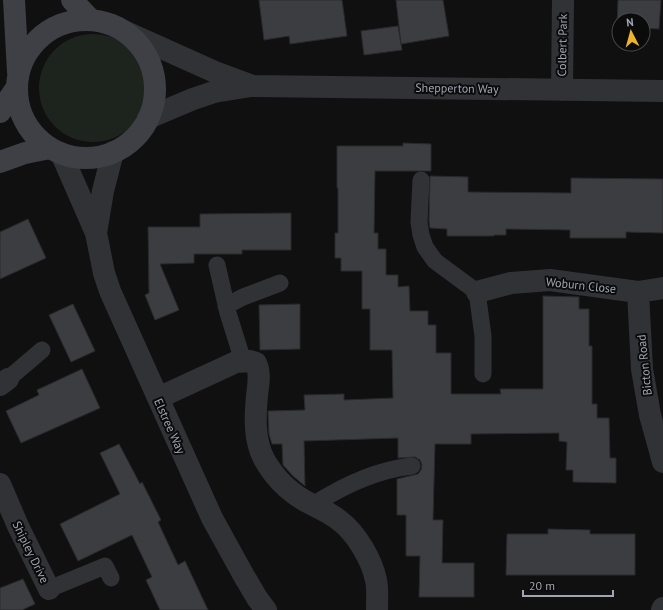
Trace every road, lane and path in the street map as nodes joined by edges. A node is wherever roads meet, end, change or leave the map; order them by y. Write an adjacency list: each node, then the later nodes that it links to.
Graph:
1 (14, 0): 6 (main road)
2 (72, 0): 4 (main road)
3 (563, 0): 8 (street, Colbert Park)
4 (91, 20): 5 (main road); 6 (main road)
5 (126, 32): 7 (street, Shepperton Way); 11 (main road)
6 (17, 81): 10 (main road); 12 (main road)
7 (251, 86): 8 (street, Shepperton Way); 11 (street, Shepperton Way)
8 (562, 90): 9 (street, Shepperton Way)
9 (663, 91)
10 (0, 112)
11 (148, 118): 13 (main road)
12 (56, 151): 13 (main road); 14 (main road); 16 (street, Elstree Way)
13 (113, 152): 16 (street, Elstree Way)
14 (0, 162)
15 (421, 180): 20 (lane)
16 (96, 233): 27 (street, Elstree Way)
17 (217, 266): 22 (lane)
18 (280, 284): 22 (lane)
19 (663, 288): 21 (street)
20 (477, 292): 21 (street, Woburn Close); 25 (lane)
21 (638, 292): 28 (street, Bicton Road)
22 (226, 306): 24 (lane)
23 (42, 350): 26 (lane)
24 (243, 361): 27 (street); 31 (street)
25 (483, 374)
26 (4, 382)
27 (158, 398): 35 (street, Elstree Way)
28 (663, 462)
29 (412, 466): 31 (lane)
30 (0, 484): 32 (street, Shipley Drive)
31 (313, 505): 36 (street)
32 (6, 516): 34 (street, Shipley Drive)
33 (111, 578): 34 (lane, Shipley Drive)
34 (49, 588)
35 (266, 610)
36 (377, 610)

